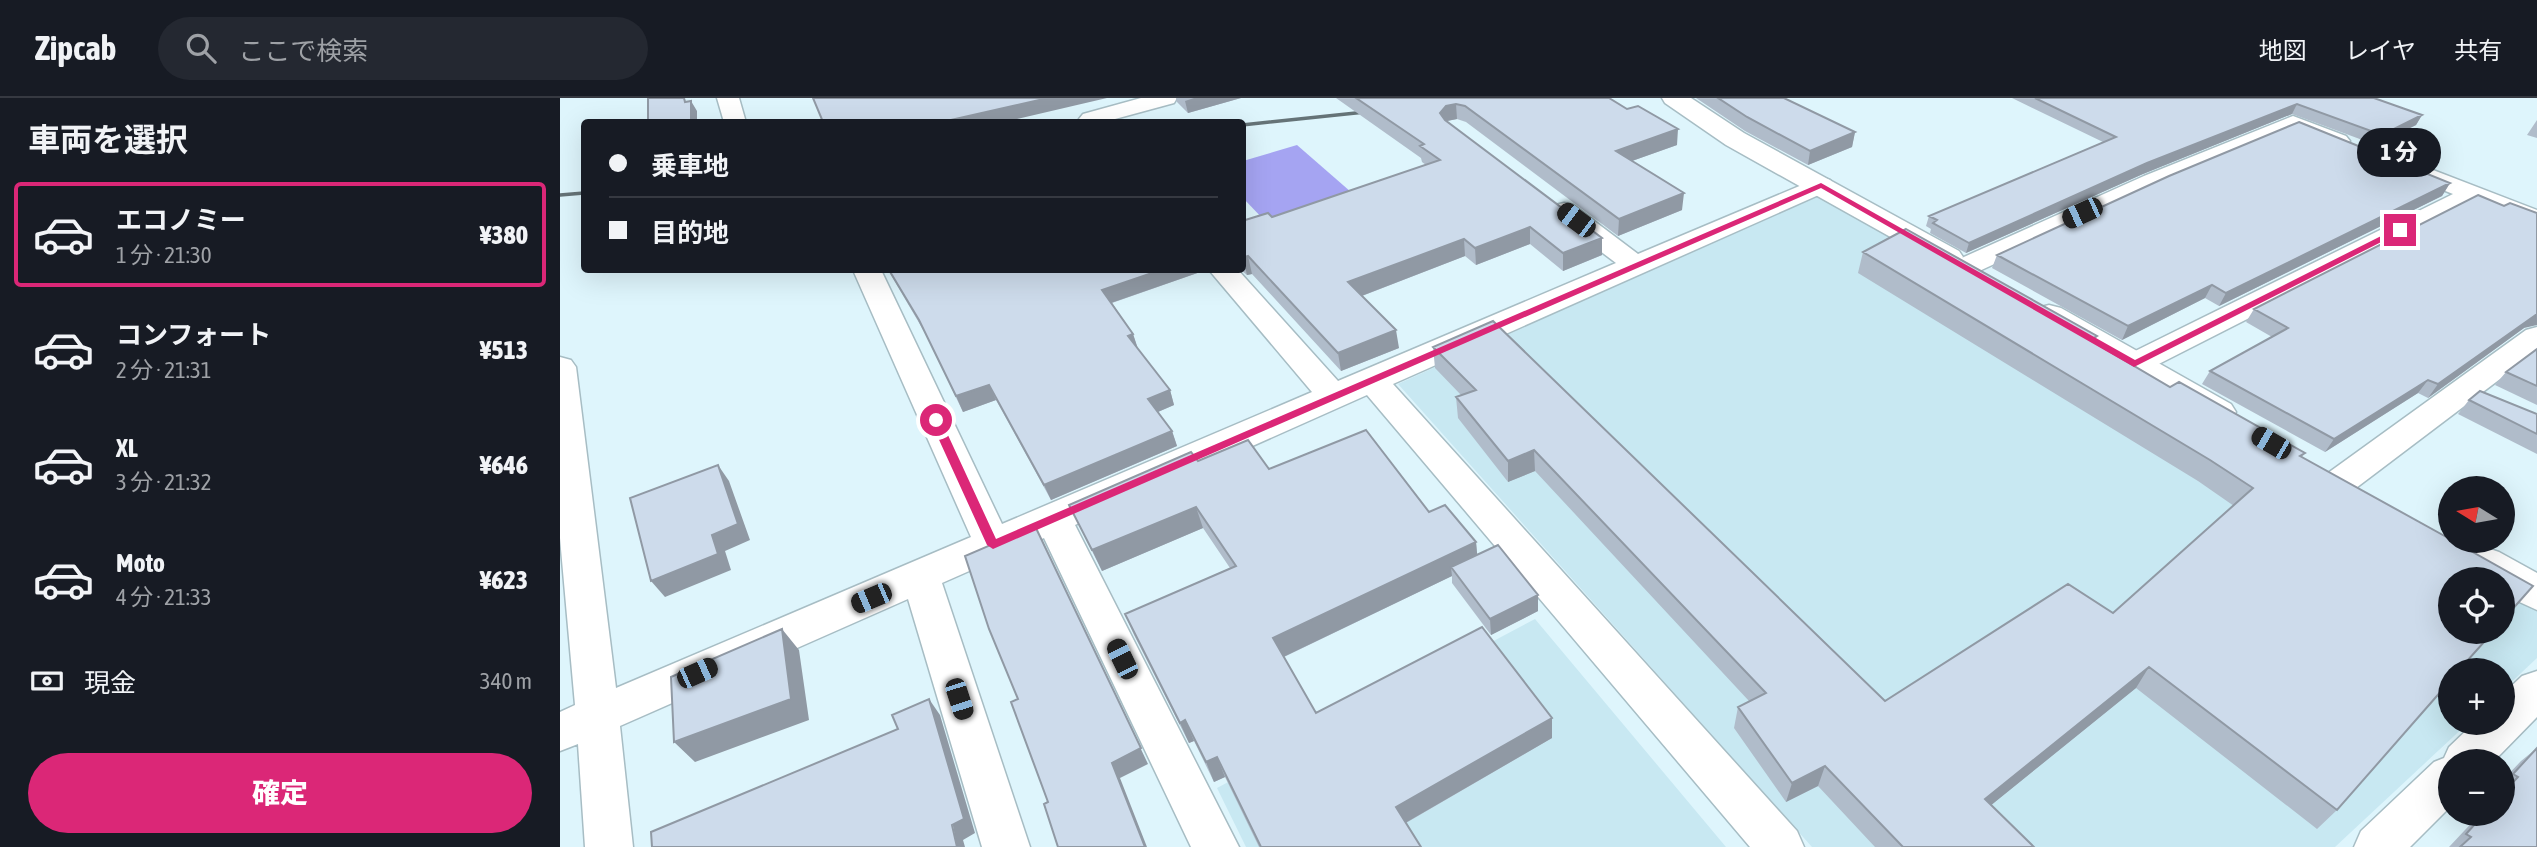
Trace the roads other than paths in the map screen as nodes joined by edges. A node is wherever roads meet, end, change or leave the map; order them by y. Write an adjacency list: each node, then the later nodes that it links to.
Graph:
1 (1073, 98): 4 (street)
2 (1166, 98): 5 (street)
3 (1674, 98): 8 (street)
4 (1090, 119)
5 (1098, 119)
6 (2357, 148): 13 (street)
7 (2383, 158): 10 (street)
8 (1821, 185): 12 (street); 13 (street)
9 (1541, 194): 12 (street)
10 (2473, 194): 11 (street); 17 (street)
11 (2537, 219)
12 (1637, 266): 19 (street)
13 (1965, 267): 17 (street)
14 (868, 273): 28 (street)
15 (1226, 273): 21 (street)
16 (2537, 336): 20 (street)
17 (2134, 364): 23 (street)
18 (560, 367): 24 (street)
19 (1373, 381): 21 (street); 39 (street)
20 (2467, 388): 22 (street); 25 (street)
21 (1334, 396): 27 (street)
22 (2502, 405)
23 (2243, 426)
24 (563, 430): 33 (street)
25 (2328, 475): 26 (street)
26 (2375, 501)
27 (1054, 518): 28 (street); 38 (street)
28 (993, 545): 30 (street)
29 (2467, 553): 31 (street)
30 (920, 576): 33 (street); 37 (street)
31 (2537, 593)
32 (2537, 690): 34 (street)
33 (579, 724): 36 (street)
34 (2477, 749)
35 (2438, 788): 40 (street)
36 (609, 847)
37 (1006, 847)
38 (1214, 847)
39 (1780, 847)
40 (2378, 847)

